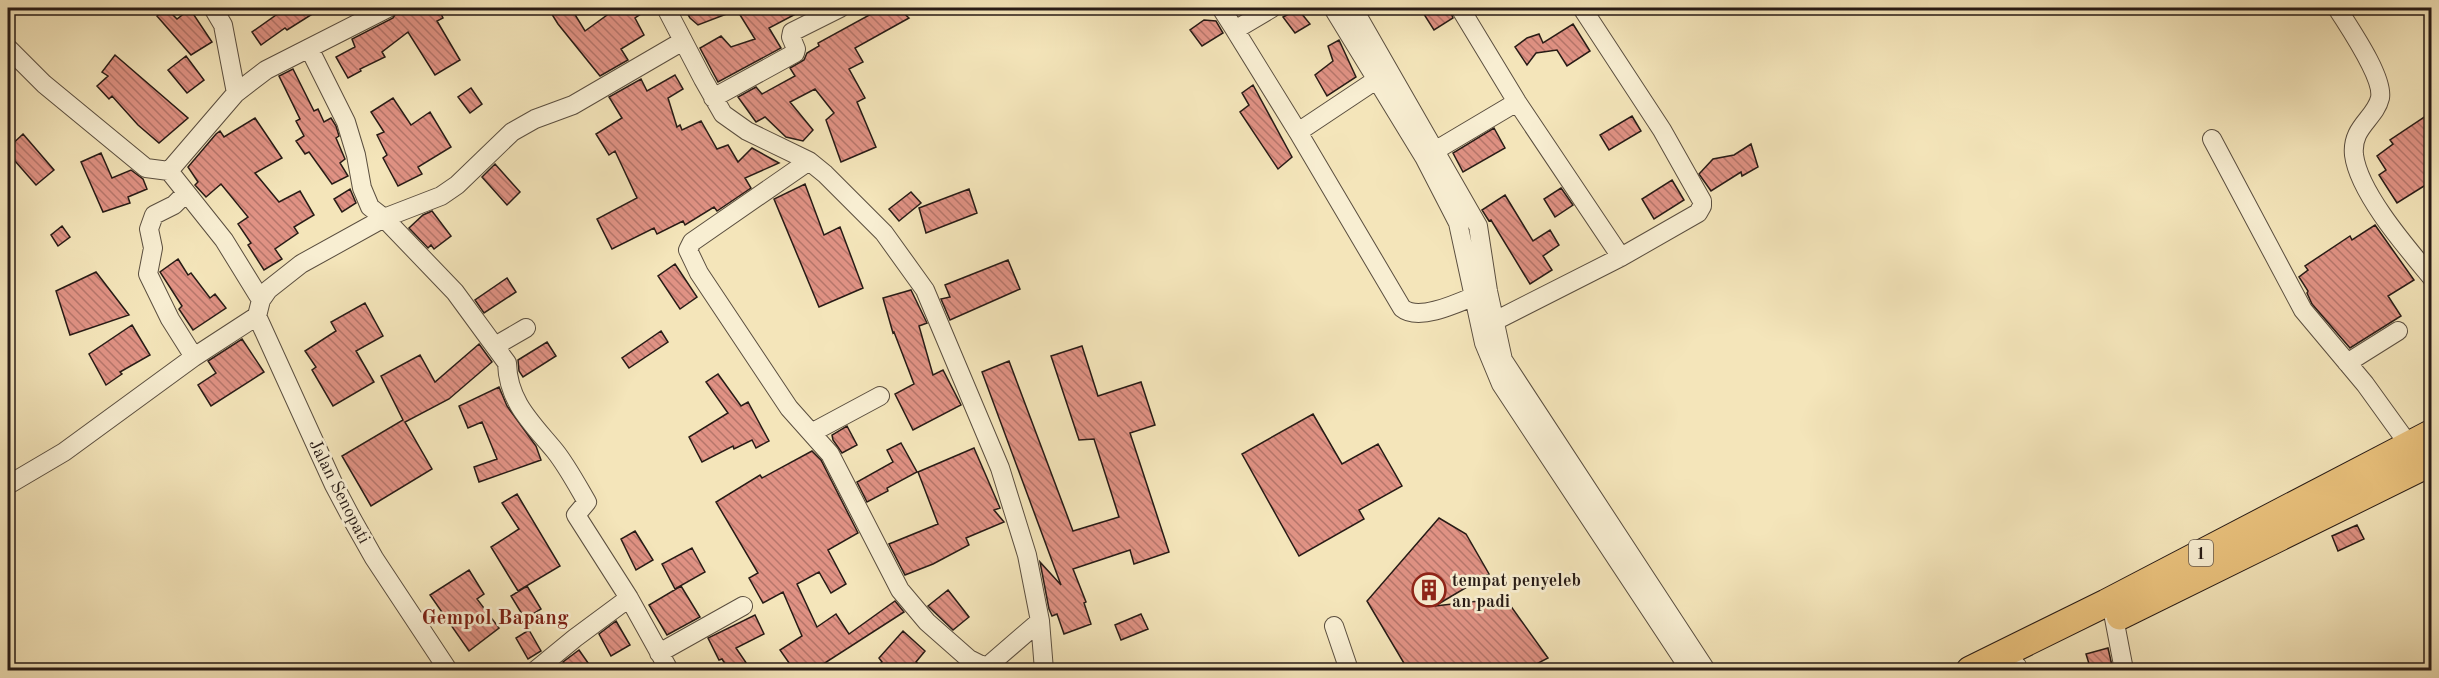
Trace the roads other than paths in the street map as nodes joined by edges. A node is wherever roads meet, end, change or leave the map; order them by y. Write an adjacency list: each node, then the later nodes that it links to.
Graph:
1 (213, 8): 17 (street)
2 (388, 8): 15 (street)
3 (666, 8): 13 (street)
4 (840, 8): 18 (street)
5 (1221, 8): 12 (street)
6 (1272, 8): 12 (street)
7 (1333, 8): 16 (street)
8 (1353, 8): 22 (street)
9 (1460, 8): 19 (street)
10 (1582, 8): 27 (street)
11 (2337, 8): 28 (street)
12 (1235, 30): 20 (street)
13 (683, 41): 18 (street); 26 (street)
14 (8, 48): 24 (street)
15 (309, 48): 17 (street); 26 (street)
16 (1376, 80): 20 (street); 22 (street)
17 (236, 93): 24 (street)
18 (713, 98): 23 (street)
19 (1517, 102): 22 (street); 27 (street)
20 (1298, 132): 29 (street)
21 (2212, 139): 36 (street)
22 (1430, 154): 29 (street)
23 (809, 161): 38 (street); 46 (street)
24 (169, 171): 25 (street, Jalan Senopati)
25 (186, 193): 30 (street, Jalan Senopati); 35 (street)
26 (384, 219): 30 (street); 34 (street)
27 (1622, 257): 31 (street)
28 (2432, 278)
29 (1481, 294): 31 (street)
30 (259, 308): 35 (street); 50 (street, Jalan Senopati)
31 (1488, 324): 42 (street)
32 (526, 328): 34 (street)
33 (2398, 331): 36 (street)
34 (495, 346): 43 (street)
35 (194, 357): 41 (street)
36 (2347, 363): 39 (street)
37 (880, 396): 38 (street)
38 (813, 432): 46 (street)
39 (2420, 439): 57 (highway, 1)
40 (2432, 462): 45 (highway, 1)
41 (8, 484)
42 (1600, 521): 55 (street); 56 (street)
43 (629, 598): 48 (street); 51 (street)
44 (743, 606): 48 (street)
45 (2115, 618): 49 (highway, 1); 58 (street)
46 (1040, 621): 53 (street)
47 (1334, 626): 54 (street)
48 (659, 653): 52 (street)
49 (2014, 669)
50 (448, 670)
51 (536, 670)
52 (669, 670)
53 (1044, 670)
54 (1349, 670)
55 (1690, 670)
56 (1706, 670)
57 (1970, 670)
58 (2124, 670)

